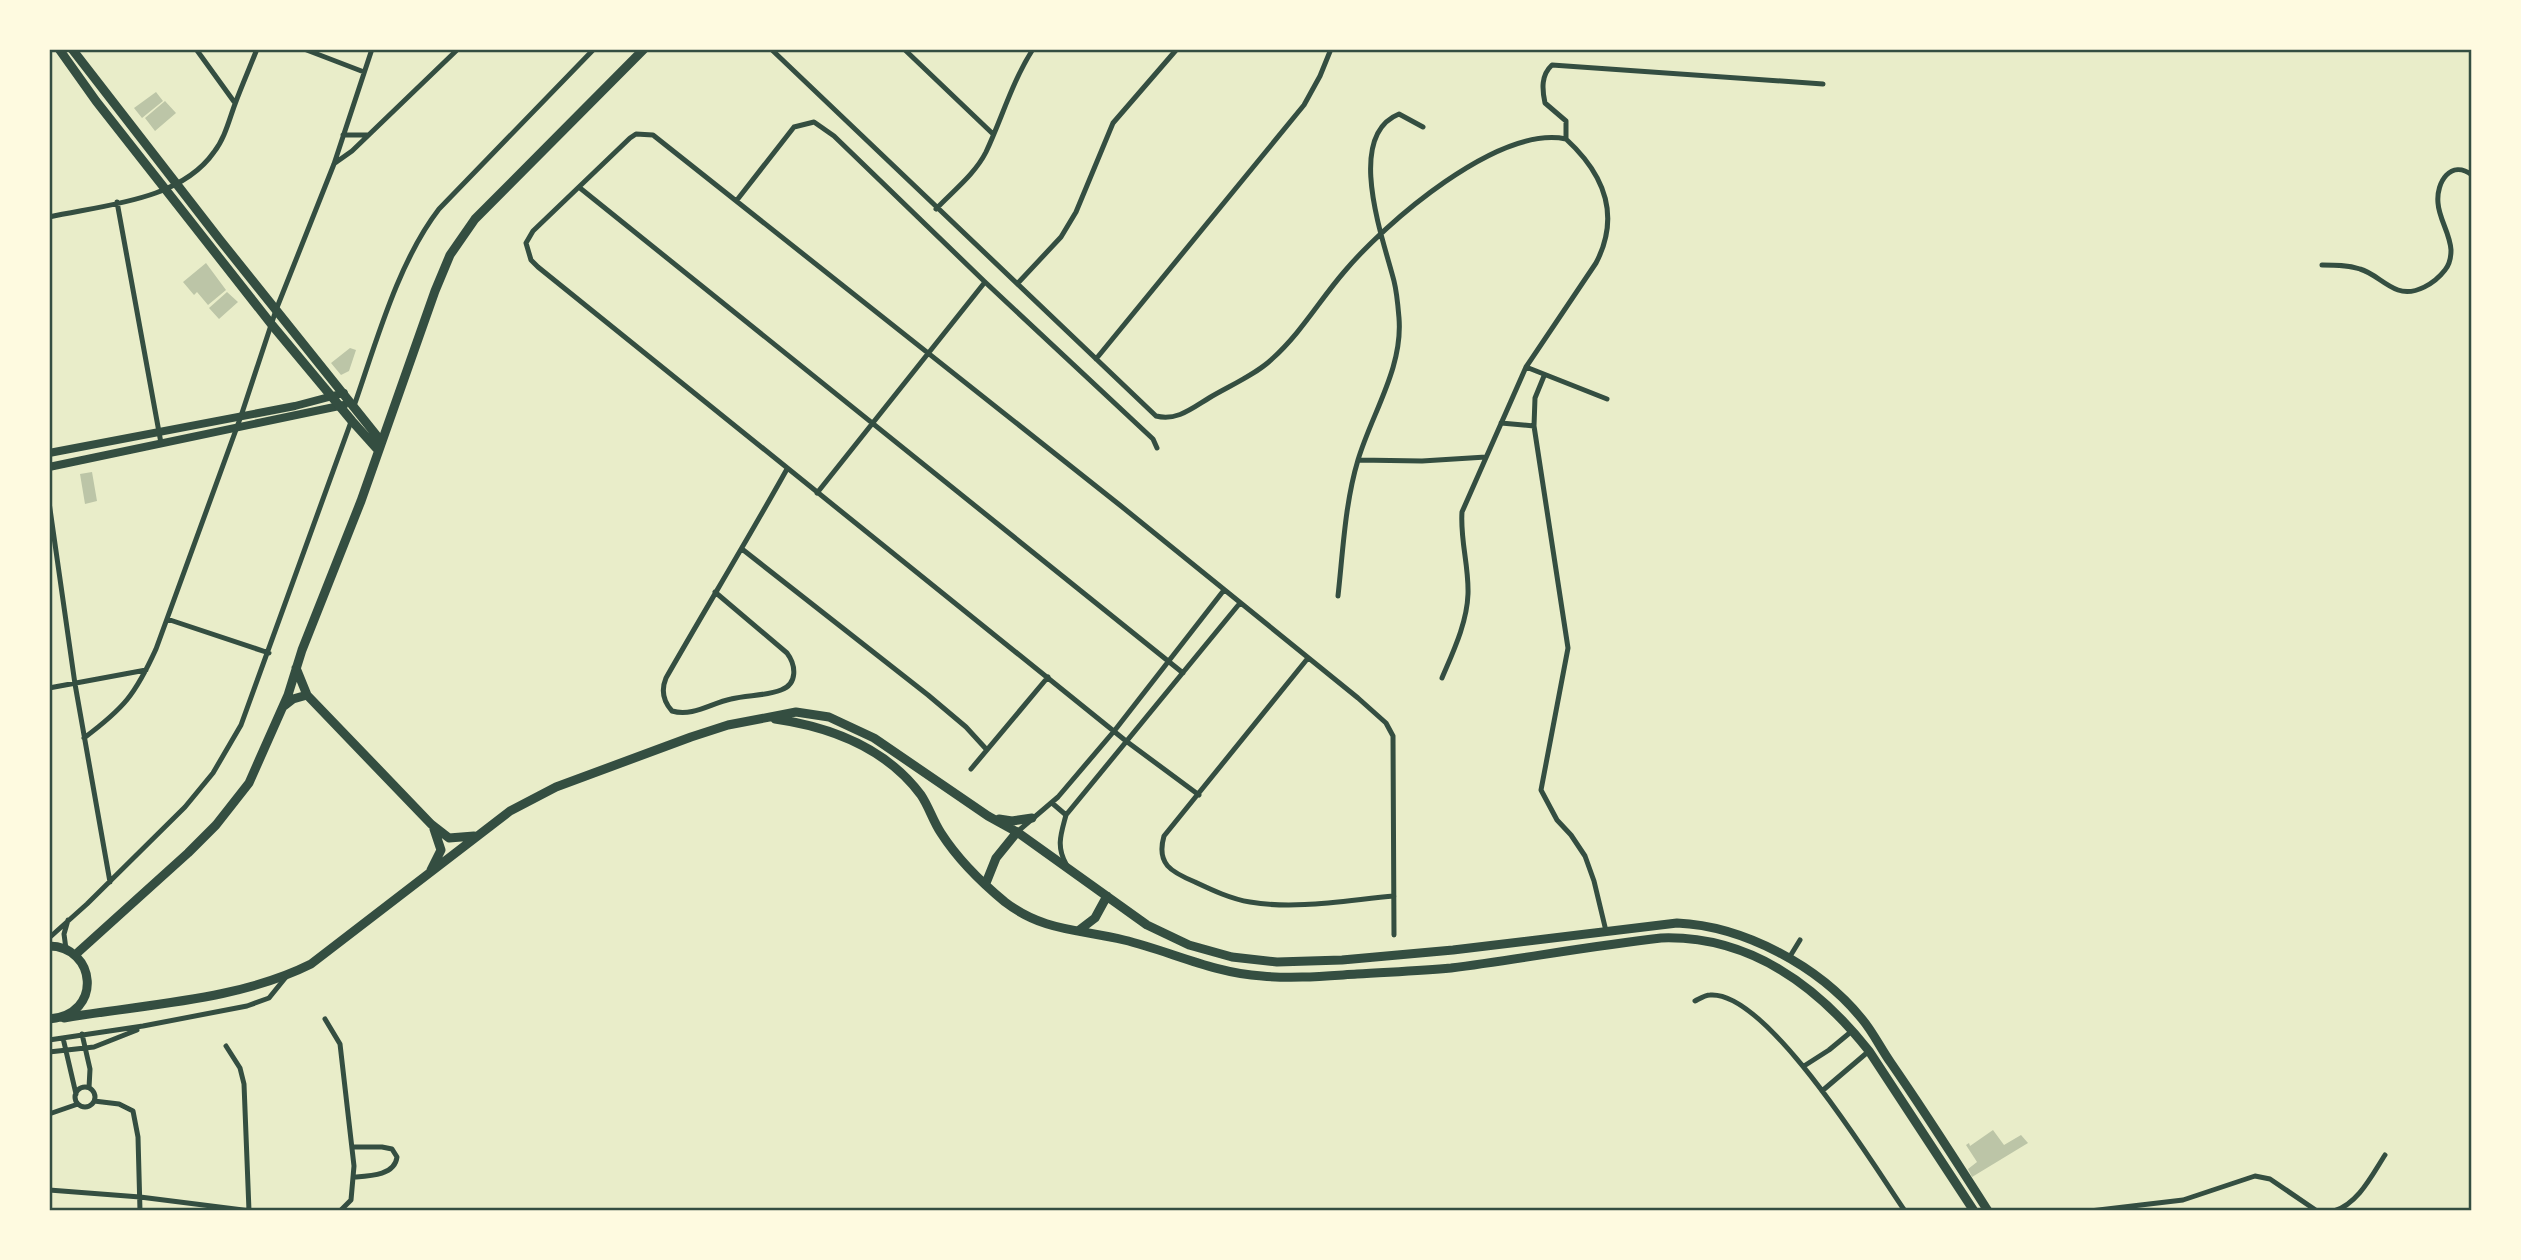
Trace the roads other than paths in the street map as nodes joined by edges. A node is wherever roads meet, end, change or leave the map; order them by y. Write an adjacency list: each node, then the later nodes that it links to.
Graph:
1 (59, 49): 26 (main road)
2 (72, 49): 25 (main road)
3 (196, 49): 17 (street)
4 (257, 49): 17 (street)
5 (304, 49): 15 (street)
6 (372, 49): 15 (street)
7 (458, 49): 21 (street)
8 (593, 49): 45 (street)
9 (644, 49): 55 (main road)
10 (771, 49): 30 (street)
11 (904, 49): 19 (street)
12 (1033, 49): 19 (street)
13 (1177, 49): 35 (street)
14 (1331, 49): 39 (street)
15 (364, 72): 20 (street)
16 (1823, 84): 22 (street)
17 (236, 103): 25 (street)
18 (1423, 127): 32 (street)
19 (993, 134): 30 (street)
20 (343, 135): 21 (street); 23 (street)
21 (367, 135): 23 (street)
22 (1566, 139): 32 (street); 40 (street)
23 (334, 164): 36 (street)
24 (2472, 175): 33 (street)
25 (176, 185): 26 (street); 36 (main road)
26 (166, 188): 29 (street); 37 (main road)
27 (580, 188): 28 (street); 49 (street); 61 (street)
28 (737, 200): 34 (street); 38 (street)
29 (117, 202): 31 (street); 53 (street)
30 (936, 209): 35 (street)
31 (49, 217)
32 (1381, 232): 39 (street); 59 (street)
33 (2322, 265)
34 (985, 282): 38 (street); 56 (street)
35 (1018, 283): 39 (street)
36 (276, 310): 37 (street); 42 (main road)
37 (272, 326): 43 (main road); 47 (street)
38 (928, 352): 49 (street); 65 (street)
39 (1096, 359)
40 (1526, 367): 41 (street); 50 (street)
41 (1544, 376): 44 (street); 51 (street)
42 (344, 393): 43 (main road); 45 (main road)
43 (332, 397): 46 (main road); 47 (main road)
44 (1607, 399)
45 (353, 404): 46 (main road); 48 (street); 55 (main road)
46 (339, 406): 48 (main road); 52 (main road)
47 (241, 416): 52 (street); 53 (main road)
48 (352, 421): 55 (main road); 70 (street)
49 (873, 422): 62 (street); 72 (street)
50 (1502, 423): 51 (street); 58 (street)
51 (1534, 426): 103 (street)
52 (235, 429): 54 (main road); 69 (street)
53 (159, 432): 54 (street); 57 (main road)
54 (161, 443): 60 (main road)
55 (380, 445): 73 (main road)
56 (1157, 448)
57 (49, 453)
58 (1486, 457): 59 (street); 77 (street)
59 (1358, 460): 67 (street)
60 (49, 467)
61 (787, 468): 62 (street); 64 (street)
62 (817, 493): 76 (street)
63 (49, 502): 78 (street)
64 (742, 549): 66 (street); 86 (street)
65 (1224, 590): 68 (street); 72 (street)
66 (715, 593): 66 (street)
67 (1338, 596)
68 (1240, 603): 71 (street); 75 (street)
69 (167, 618): 70 (street); 74 (street)
70 (269, 653): 98 (street)
71 (1308, 658): 88 (street); 101 (street)
72 (1170, 661): 75 (street); 83 (street)
73 (296, 668): 80 (main road); 81 (main road)
74 (146, 670): 78 (street); 84 (street)
75 (1183, 673): 85 (street)
76 (1048, 677): 83 (street); 86 (street)
77 (1442, 678)
78 (75, 684): 79 (street); 84 (street)
79 (49, 688)
80 (307, 695): 81 (main road); 93 (main road)
81 (281, 708): 110 (main road)
82 (767, 718): 91 (main road); 95 (main road); 99 (main road)
83 (1115, 730): 85 (street); 89 (street)
84 (85, 738): 98 (street)
85 (1126, 741): 88 (street); 90 (street)
86 (987, 750): 87 (street)
87 (971, 769)
88 (1199, 795): 101 (street)
89 (1052, 803): 90 (street); 92 (street)
90 (1066, 815): 96 (street)
91 (988, 816): 92 (main road); 94 (main road)
92 (1032, 818): 94 (street)
93 (431, 824): 95 (main road); 97 (main road)
94 (1017, 832): 96 (main road); 99 (main road)
95 (476, 836): 97 (main road)
96 (1070, 871): 100 (main road)
97 (427, 876): 112 (main road)
98 (110, 882): 102 (street)
99 (986, 883): 104 (main road)
100 (1107, 896): 103 (main road); 104 (main road)
101 (1394, 896): 105 (street)
102 (68, 920): 106 (street); 109 (street)
103 (1606, 931): 111 (main road)
104 (1076, 932): 118 (main road)
105 (1394, 935)
106 (49, 938)
107 (1800, 940): 111 (street)
108 (49, 946): 109 (main road)
109 (66, 949): 110 (main road)
110 (75, 956): 114 (main road)
111 (1788, 959): 144 (main road)
112 (286, 977): 114 (main road); 117 (street)
113 (1695, 1001): 127 (street)
114 (64, 1018): 115 (main road)
115 (49, 1019)
116 (325, 1019): 134 (street)
117 (147, 1025): 119 (street); 123 (street)
118 (1853, 1030): 125 (main road); 127 (street)
119 (82, 1034): 120 (street); 123 (street)
120 (64, 1038): 121 (street); 124 (street)
121 (49, 1040)
122 (226, 1046): 140 (street)
123 (85, 1048): 124 (street); 128 (street)
124 (66, 1050): 126 (street); 130 (street)
125 (1869, 1051): 129 (street); 143 (main road)
126 (49, 1052)
127 (1804, 1066): 129 (street)
128 (89, 1088): 130 (street); 131 (street)
129 (1822, 1091): 142 (street)
130 (76, 1094): 132 (street)
131 (94, 1101): 132 (street); 138 (street)
132 (78, 1104): 133 (street)
133 (49, 1114)
134 (353, 1147): 136 (street); 136 (street)
135 (2385, 1155): 147 (street)
136 (355, 1177): 141 (street)
137 (49, 1190): 138 (street)
138 (140, 1197): 139 (street); 140 (street)
139 (140, 1211)
140 (249, 1211)
141 (340, 1211)
142 (1905, 1211)
143 (1974, 1211)
144 (1988, 1211)
145 (2090, 1211): 146 (street)
146 (2317, 1211)
147 (2334, 1211)

